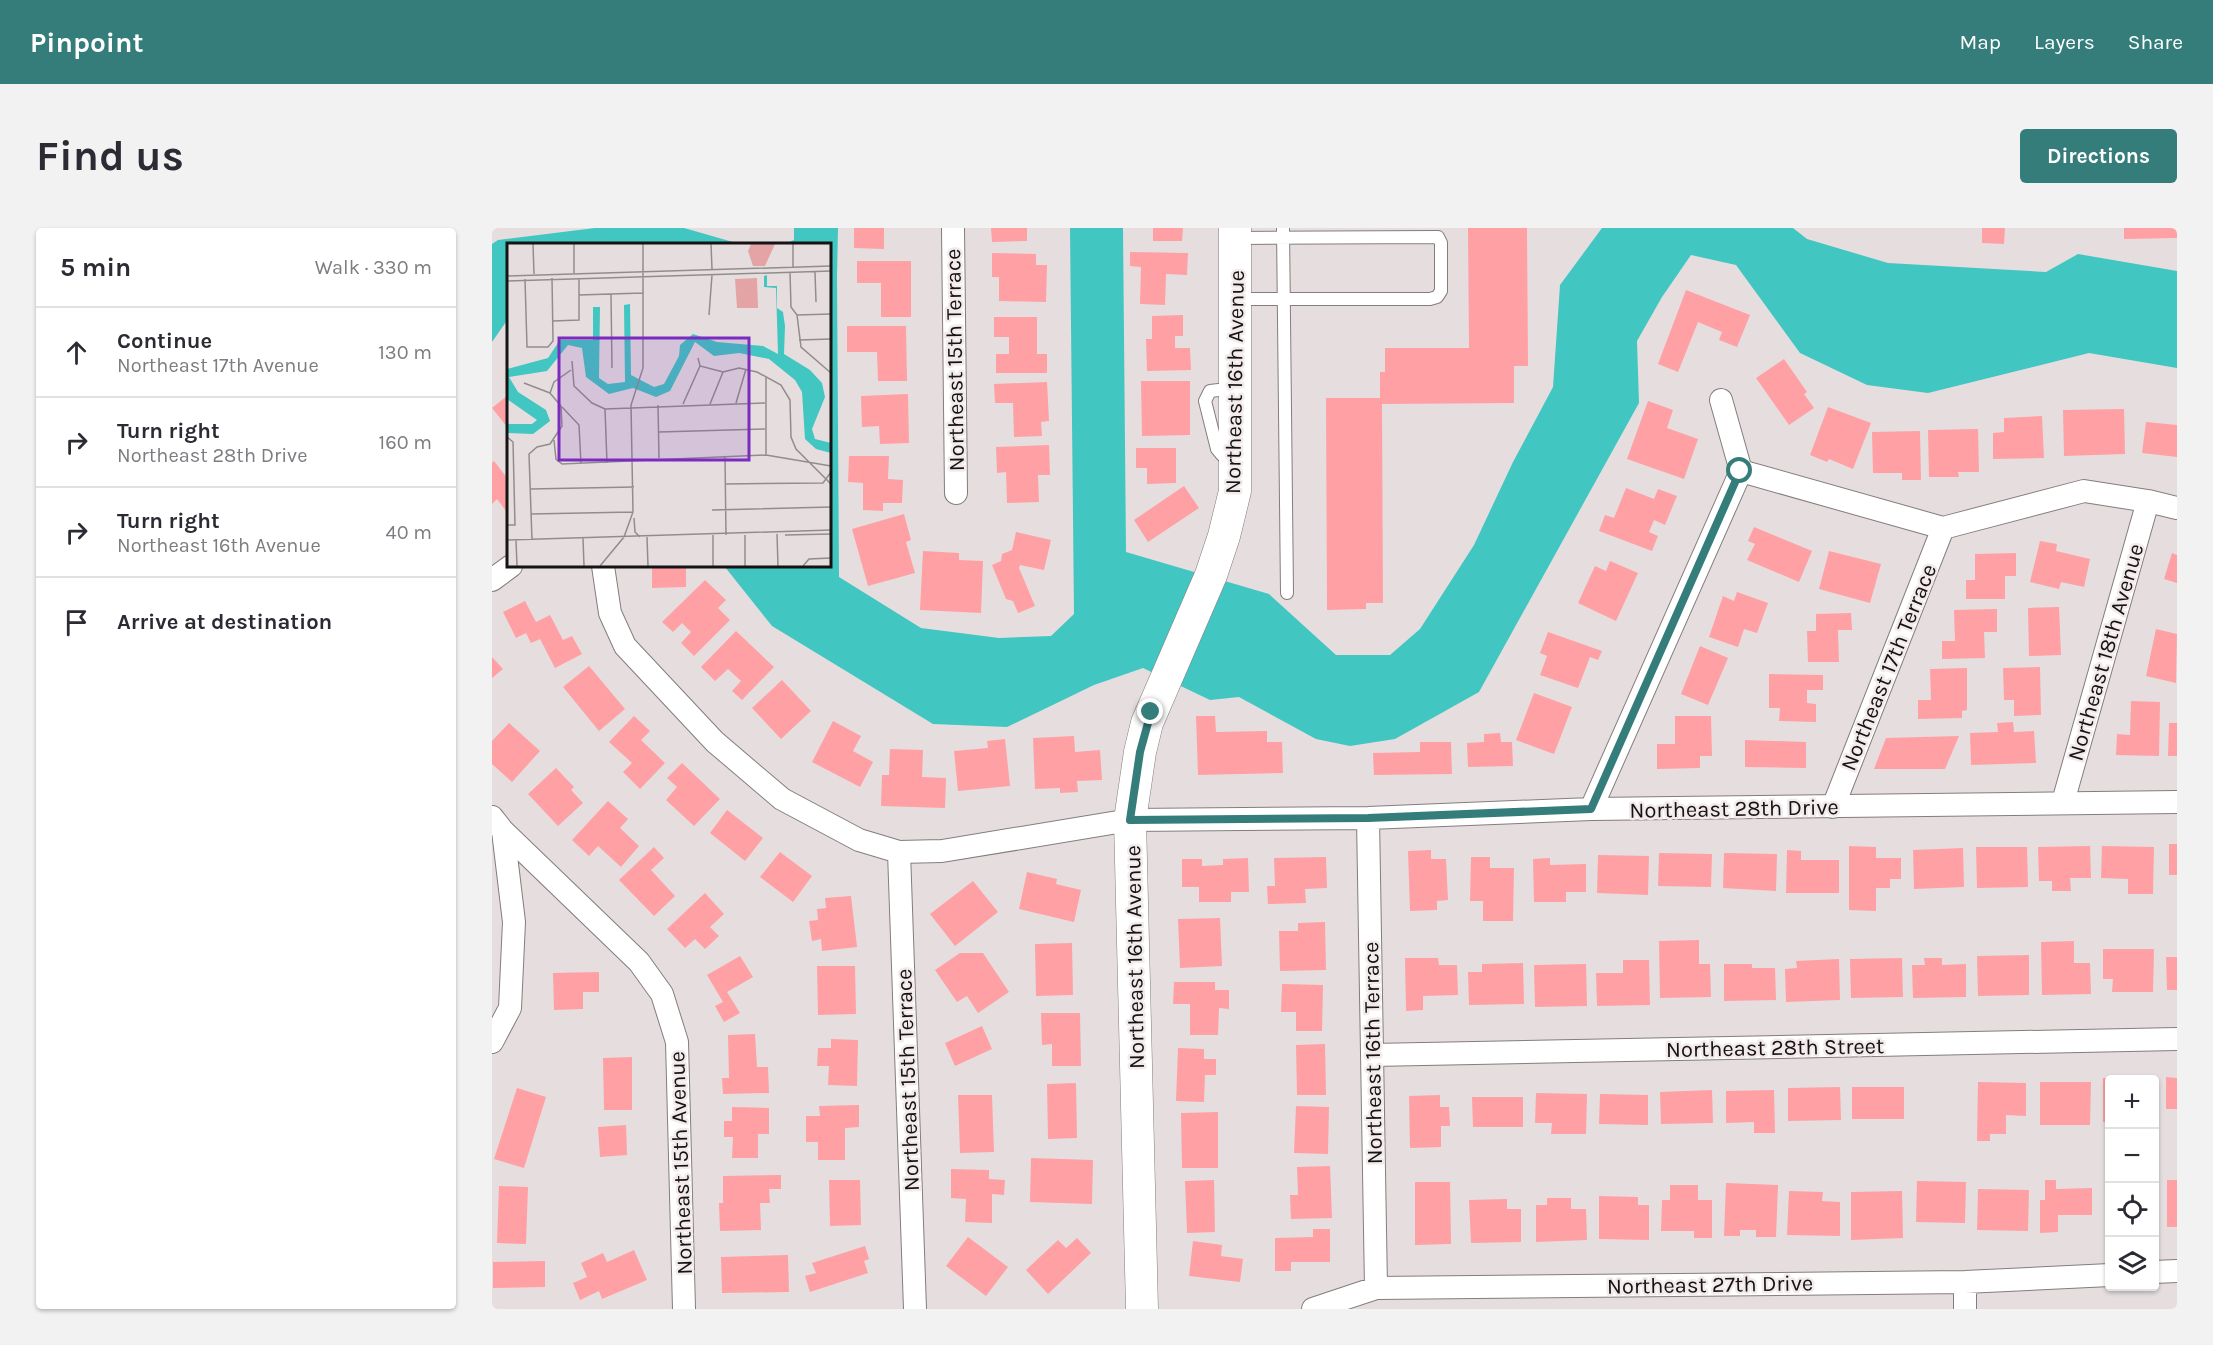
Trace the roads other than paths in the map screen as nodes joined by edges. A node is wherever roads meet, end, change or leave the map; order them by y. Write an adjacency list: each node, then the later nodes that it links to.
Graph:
1 (952, 228): 8 (street, Northeast 15th Terrace)
2 (1284, 232): 3 (lane); 5 (lane); 5 (lane)
3 (1235, 233): 4 (street, Northeast 16th Avenue)
4 (1236, 298): 5 (lane); 21 (street, Northeast 16th Avenue)
5 (1284, 299): 15 (lane)
6 (1721, 400): 7 (street)
7 (1740, 471): 11 (street); 19 (street)
8 (956, 493)
9 (2148, 501): 10 (street); 11 (street); 16 (street, Northeast 18th Avenue)
10 (2177, 508)
11 (1943, 528): 18 (street, Northeast 17th Terrace)
12 (511, 567): 14 (street)
13 (603, 567): 23 (street, Northeast 28th Drive)
14 (492, 580)
15 (1287, 593)
16 (2062, 802): 17 (street, Northeast 28th Drive); 18 (street, Northeast 28th Drive)
17 (2177, 802)
18 (1833, 807): 19 (street, Northeast 28th Drive)
19 (1591, 809): 20 (street, Northeast 28th Drive)
20 (1368, 818): 21 (street, Northeast 28th Drive); 26 (street, Northeast 16th Terrace)
21 (1130, 820): 23 (street, Northeast 28th Drive); 34 (street, Northeast 16th Avenue)
22 (498, 824): 25 (street); 32 (street, Northeast 15th Avenue)
23 (899, 852): 33 (street, Northeast 15th Terrace)
24 (2177, 1039): 26 (street, Northeast 28th Street)
25 (492, 1042)
26 (1372, 1055): 31 (street, Northeast 16th Terrace)
27 (2177, 1271): 28 (street)
28 (2159, 1272)
29 (2105, 1275): 30 (street, Northeast 27th Drive)
30 (1965, 1282): 31 (street, Northeast 27th Drive); 36 (street)
31 (1376, 1288): 35 (street, Northeast 27th Drive)
32 (684, 1309)
33 (915, 1309)
34 (1142, 1309)
35 (1314, 1309)
36 (1965, 1309)

